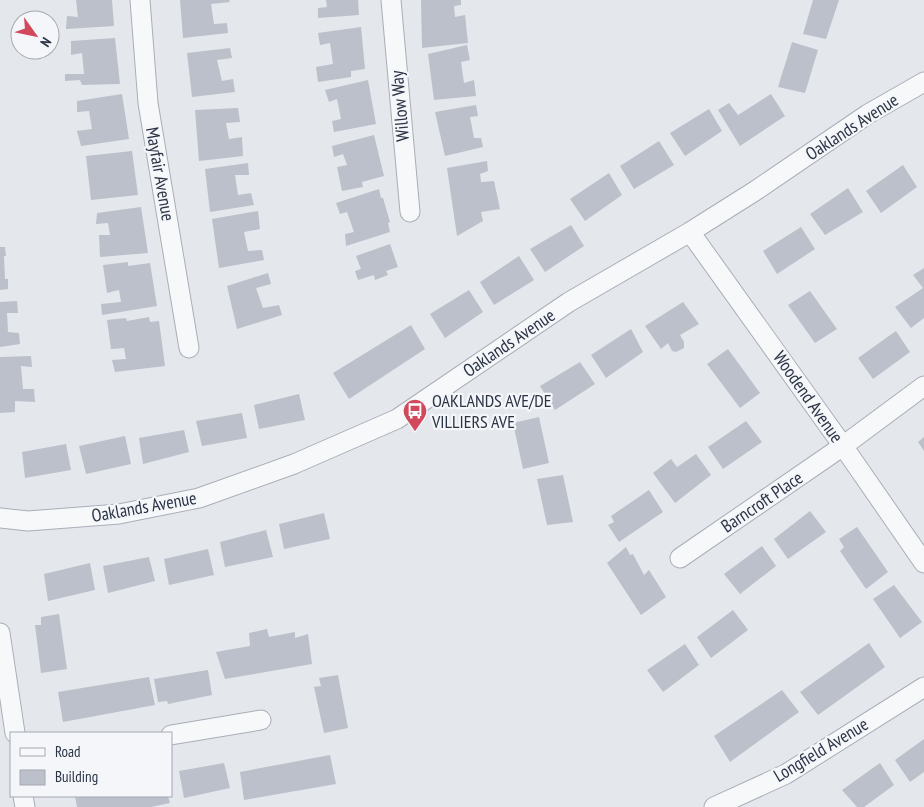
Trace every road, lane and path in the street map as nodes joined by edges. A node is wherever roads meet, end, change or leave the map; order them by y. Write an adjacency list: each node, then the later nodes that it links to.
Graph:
1 (140, 0): 6 (street, Mayfair Avenue)
2 (391, 0): 4 (street, Willow Way)
3 (924, 82): 5 (street, Oaklands Avenue)
4 (410, 212)
5 (690, 232): 8 (street, Woodend Avenue); 9 (street, Oaklands Avenue)
6 (189, 348)
7 (924, 386): 8 (street, Barncroft Place)
8 (843, 446): 10 (street, Barncroft Place); 11 (street, Woodend Avenue)
9 (0, 518)
10 (680, 558)
11 (924, 562)
12 (0, 632): 15 (street)
13 (924, 687): 17 (street, Longfield Avenue)
14 (261, 720): 16 (street)
15 (15, 732)
16 (172, 735)
17 (714, 807)

